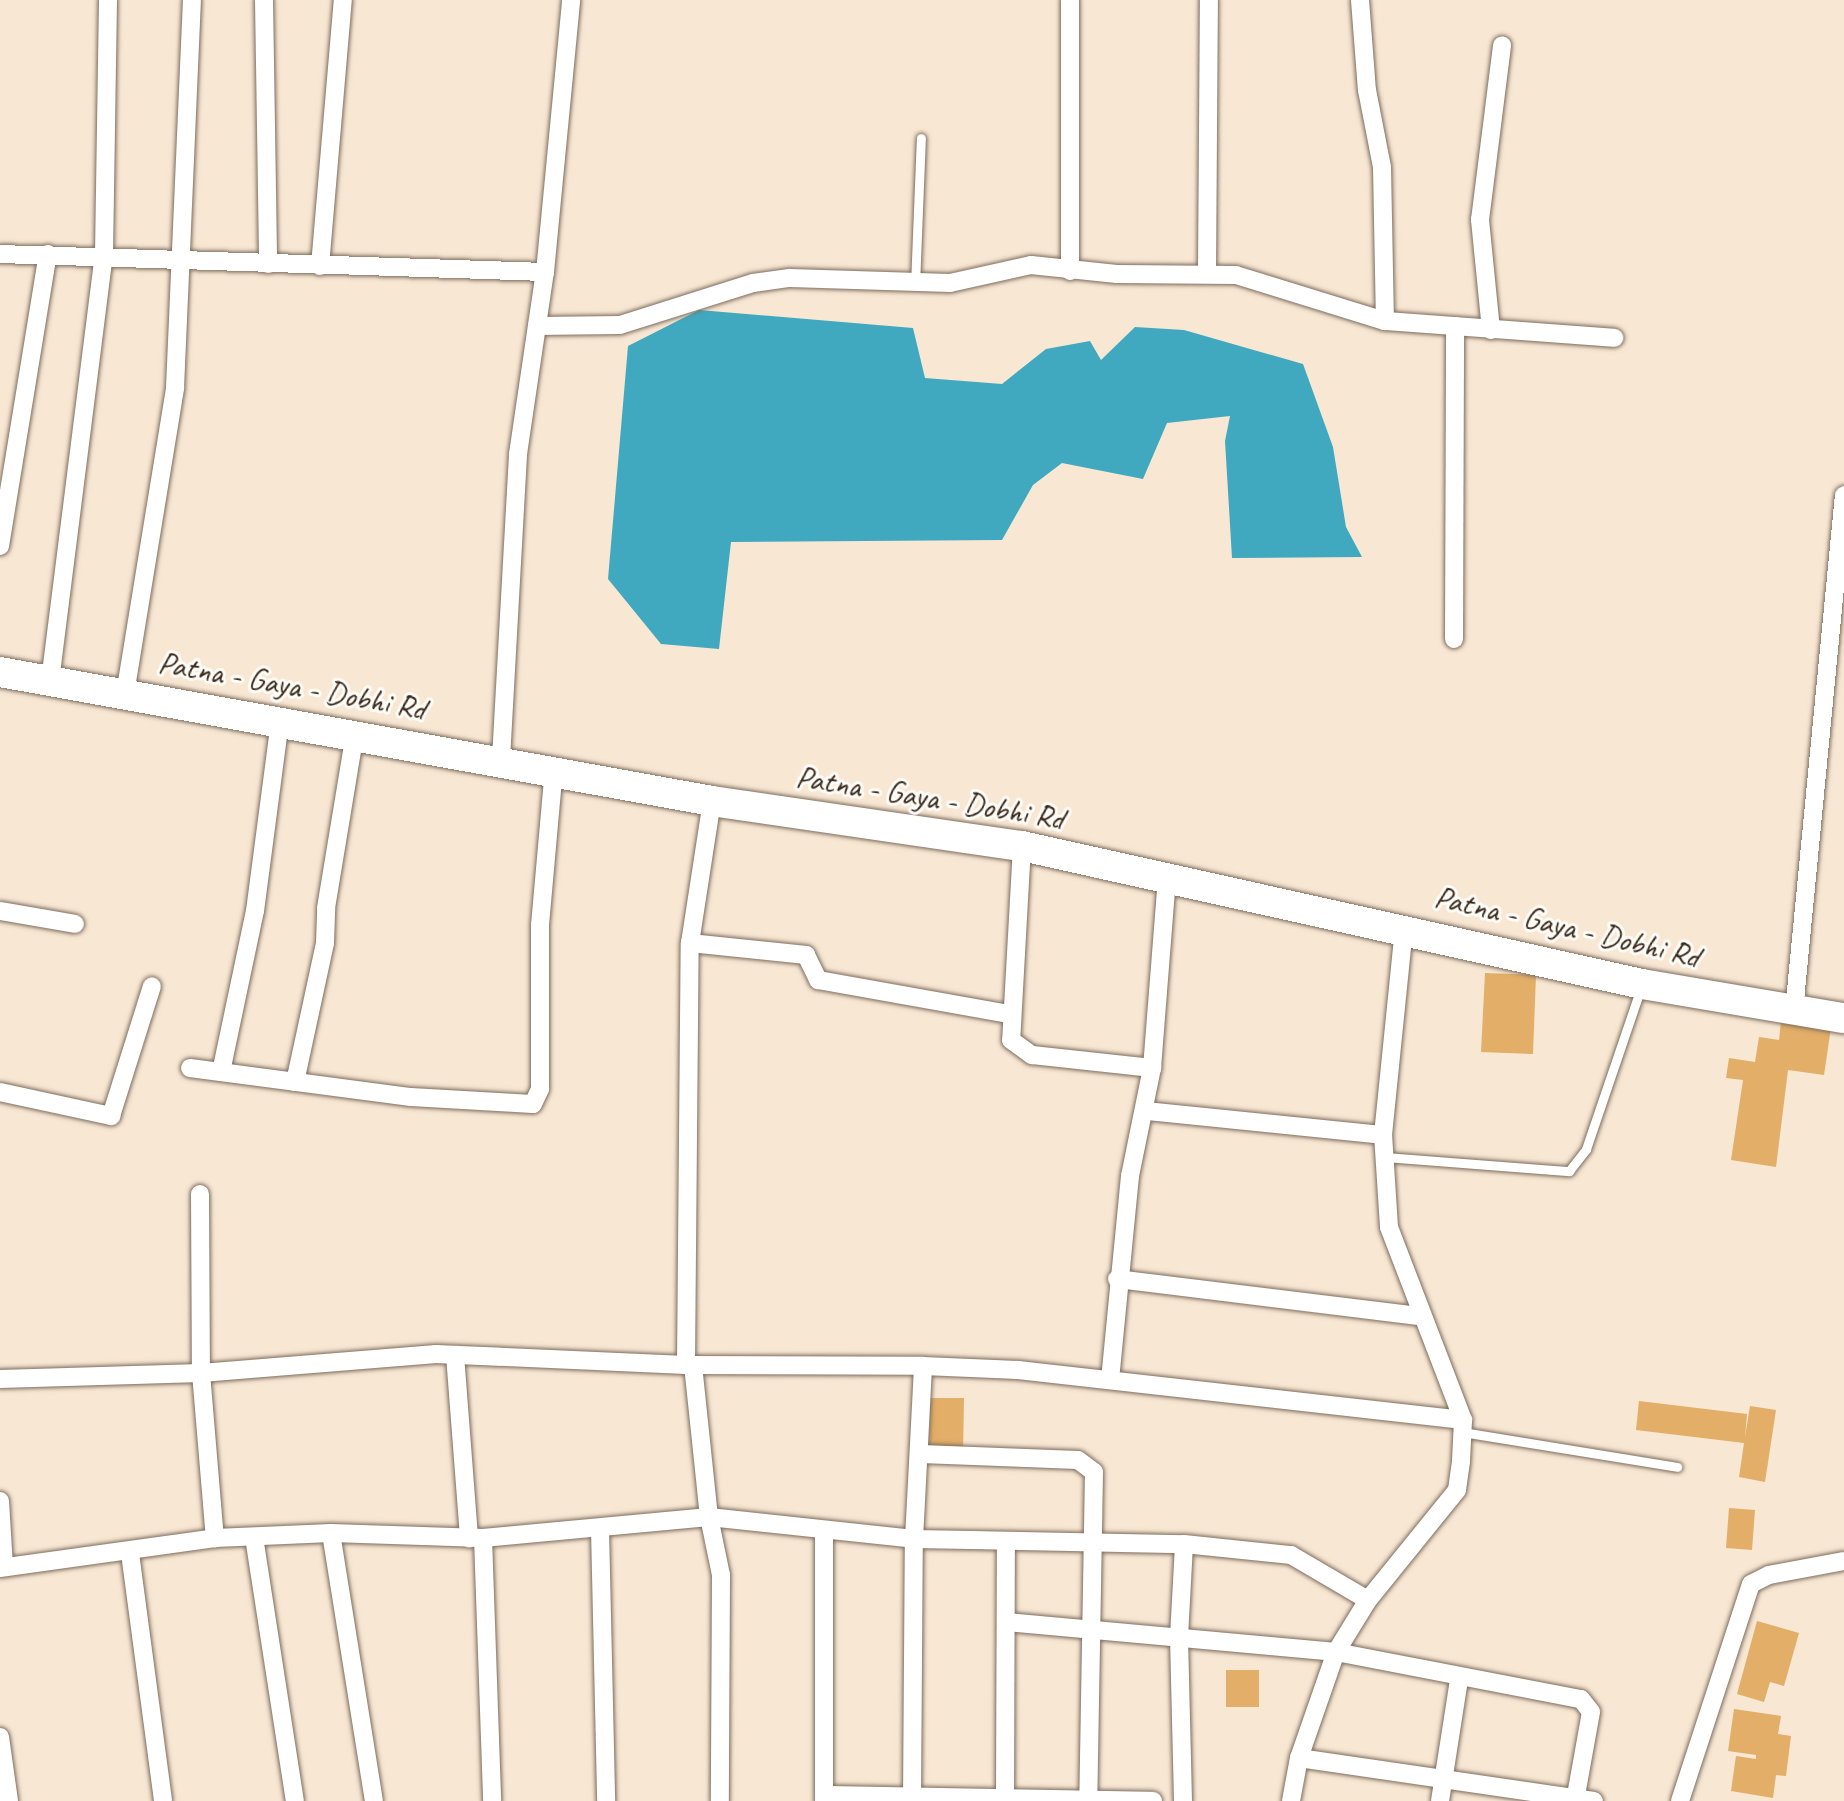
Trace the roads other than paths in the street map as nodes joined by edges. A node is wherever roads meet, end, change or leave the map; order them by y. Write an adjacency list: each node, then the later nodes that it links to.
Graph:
1 (108, 0): 13 (street)
2 (192, 0): 14 (street)
3 (264, 0): 15 (street)
4 (343, 0): 16 (street)
5 (571, 0): 18 (street)
6 (1070, 0): 17 (street)
7 (1209, 0): 19 (street)
8 (1360, 0): 21 (street)
9 (1502, 45): 24 (street)
10 (921, 138): 20 (lane)
11 (0, 254): 12 (street)
12 (48, 254): 13 (street); 27 (street)
13 (104, 254): 14 (street); 30 (street)
14 (181, 257): 15 (street); 31 (street)
15 (268, 264): 16 (street)
16 (320, 266): 18 (street)
17 (1070, 271): 19 (street); 20 (street)
18 (545, 272): 22 (street)
19 (1207, 273): 21 (street)
20 (915, 285): 22 (street)
21 (1385, 321): 23 (street)
22 (537, 326): 34 (street)
23 (1455, 326): 24 (street); 28 (street)
24 (1491, 330): 25 (street)
25 (1614, 338)
26 (1844, 495): 45 (street)
27 (0, 546)
28 (1454, 639)
29 (0, 672): 30 (main road, Patna - Gaya - Dobhi Rd)
30 (50, 681): 31 (main road, Patna - Gaya - Dobhi Rd)
31 (125, 694): 32 (main road, Patna - Gaya - Dobhi Rd)
32 (280, 720): 33 (main road, Patna - Gaya - Dobhi Rd); 50 (street)
33 (355, 733): 34 (main road, Patna - Gaya - Dobhi Rd); 51 (street)
34 (501, 759): 35 (main road, Patna - Gaya - Dobhi Rd)
35 (554, 769): 36 (main road, Patna - Gaya - Dobhi Rd); 51 (street)
36 (712, 801): 37 (main road, Patna - Gaya - Dobhi Rd); 42 (street)
37 (1022, 846): 38 (main road, Patna - Gaya - Dobhi Rd); 46 (street)
38 (1167, 877): 41 (main road, Patna - Gaya - Dobhi Rd); 49 (street)
39 (0, 911): 40 (street)
40 (75, 924)
41 (1404, 927): 43 (main road, Patna - Gaya - Dobhi Rd); 54 (street)
42 (690, 943): 46 (street); 60 (street)
43 (1642, 984): 45 (main road, Patna - Gaya - Dobhi Rd); 55 (lane)
44 (152, 986): 52 (street)
45 (1794, 1011): 47 (main road, Patna - Gaya - Dobhi Rd)
46 (1009, 1014): 49 (street)
47 (1844, 1018)
48 (190, 1068): 50 (street)
49 (1152, 1068): 53 (street)
50 (221, 1072): 51 (street)
51 (295, 1082)
52 (0, 1092)
53 (1147, 1111): 54 (street); 57 (street)
54 (1383, 1135): 55 (street)
55 (1385, 1157): 58 (street)
56 (200, 1194): 62 (street)
57 (1117, 1279): 58 (street); 64 (street)
58 (1420, 1316): 65 (street)
59 (455, 1355): 60 (street); 62 (street); 75 (street)
60 (690, 1365): 61 (street); 69 (street)
61 (923, 1366): 64 (street); 66 (street)
62 (201, 1373): 63 (street); 74 (street)
63 (0, 1379)
64 (1110, 1380): 65 (street)
65 (1462, 1426): 67 (lane); 83 (street)
66 (921, 1454): 76 (street); 78 (street)
67 (1677, 1467)
68 (0, 1501): 82 (street)
69 (709, 1517): 70 (street); 72 (street); 103 (street)
70 (600, 1529): 75 (street); 102 (street)
71 (331, 1533): 73 (street); 75 (street); 100 (street)
72 (824, 1533): 76 (street); 93 (street)
73 (254, 1537): 74 (street); 99 (street)
74 (215, 1538): 80 (street)
75 (476, 1538): 101 (street)
76 (914, 1539): 77 (street); 92 (street)
77 (1006, 1541): 78 (street); 84 (street)
78 (1090, 1543): 79 (street); 85 (street)
79 (1184, 1544): 83 (street); 86 (street)
80 (130, 1553): 82 (street); 98 (street)
81 (1844, 1561): 109 (street)
82 (2, 1568)
83 (1368, 1600): 87 (street)
84 (1007, 1622): 85 (street); 94 (street)
85 (1088, 1630): 86 (street); 95 (street)
86 (1179, 1637): 87 (street); 105 (street)
87 (1336, 1652): 88 (street); 90 (street)
88 (1459, 1679): 91 (street); 96 (street)
89 (0, 1737): 97 (street)
90 (1299, 1758): 91 (street); 106 (street)
91 (1443, 1780): 96 (street); 107 (street)
92 (912, 1797): 93 (street); 94 (street)
93 (824, 1798)
94 (1005, 1799): 95 (street)
95 (1088, 1799): 104 (street)
96 (1575, 1800): 108 (street)
97 (9, 1801)
98 (163, 1801)
99 (295, 1801)
100 (374, 1801)
101 (492, 1801)
102 (606, 1801)
103 (720, 1801)
104 (1153, 1801)
105 (1183, 1801)
106 (1291, 1801)
107 (1440, 1801)
108 (1594, 1801)
109 (1680, 1801)

